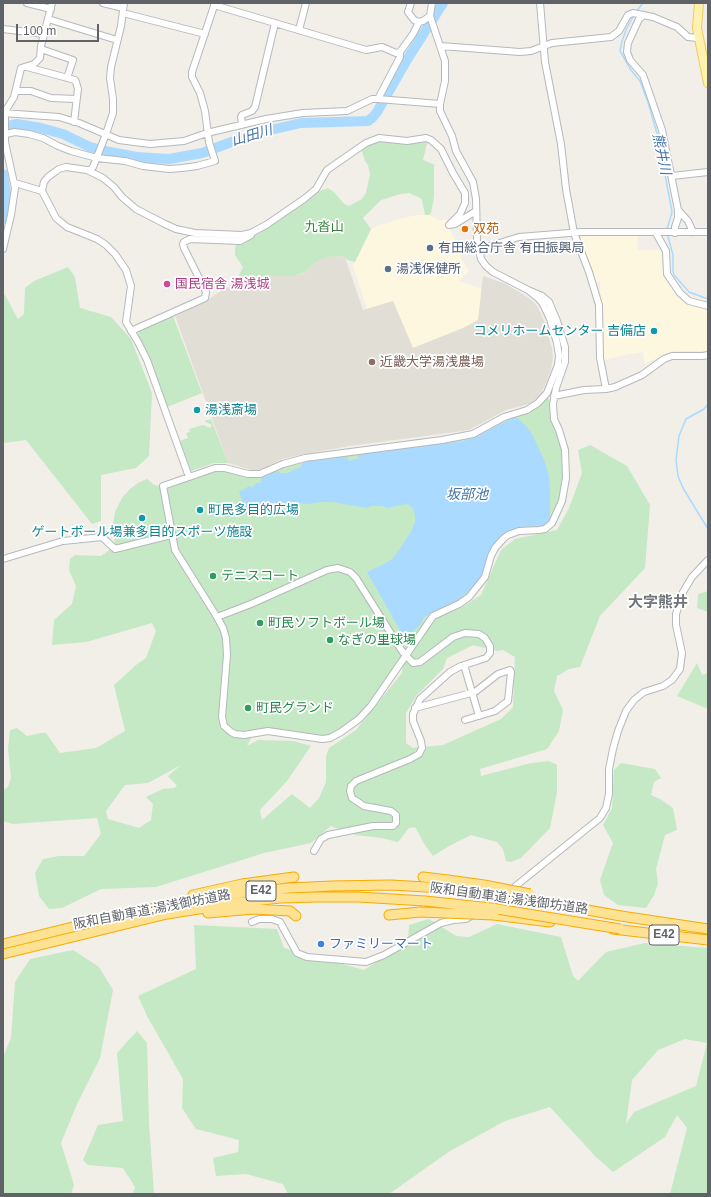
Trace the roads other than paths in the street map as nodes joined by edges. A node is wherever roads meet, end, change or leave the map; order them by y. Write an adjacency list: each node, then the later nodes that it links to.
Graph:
1 (27, 3): 9 (street)
2 (103, 3): 10 (street)
3 (306, 3): 17 (street)
4 (411, 3): 14 (street)
5 (432, 3): 12 (street)
6 (540, 3): 23 (street)
7 (699, 3): 20 (main road)
8 (215, 4): 15 (street); 19 (street)
9 (51, 6): 13 (street)
10 (123, 8): 19 (street); 21 (street)
11 (644, 15): 20 (street); 23 (street); 43 (street)
12 (430, 16): 14 (street); 22 (street)
13 (48, 19): 18 (street); 21 (street)
14 (419, 22): 25 (street)
15 (275, 23): 17 (street); 36 (street)
16 (3, 29): 18 (street)
17 (299, 30): 25 (street)
18 (44, 34): 24 (street)
19 (205, 34): 38 (street)
20 (698, 38): 27 (main road)
21 (117, 40): 39 (street)
22 (441, 46): 23 (street); 33 (street)
23 (543, 46): 51 (street)
24 (41, 49): 26 (street); 28 (street)
25 (400, 52): 32 (street)
26 (25, 66): 28 (street); 30 (street)
27 (707, 73): 29 (main road)
28 (67, 78): 31 (street)
29 (708, 83)
30 (16, 91): 31 (street); 34 (street)
31 (76, 99): 35 (street)
32 (378, 99): 33 (street); 36 (street)
33 (440, 104): 47 (street)
34 (4, 115): 35 (street); 37 (street)
35 (74, 122): 39 (street)
36 (242, 124): 38 (street)
37 (6, 132): 40 (street); 44 (street)
38 (207, 133): 39 (street); 40 (street)
39 (105, 137): 40 (street)
40 (97, 156): 41 (street)
41 (87, 170): 45 (street); 48 (street)
42 (708, 172): 43 (street)
43 (672, 176): 46 (street)
44 (15, 183): 45 (street); 54 (street)
45 (42, 191): 58 (street)
46 (678, 210): 49 (street); 53 (street)
47 (476, 211): 48 (street); 55 (street)
48 (256, 230): 58 (street)
49 (693, 232): 50 (street); 53 (street)
50 (708, 232)
51 (574, 233): 52 (street); 55 (street); 60 (street)
52 (659, 233): 53 (street); 57 (street)
53 (673, 233)
54 (3, 249)
55 (480, 254): 56 (street)
56 (528, 290): 61 (street); 62 (street)
57 (708, 306)
58 (131, 331): 62 (street)
59 (708, 355): 60 (street)
60 (606, 389): 61 (street)
61 (554, 396): 67 (street)
62 (189, 477): 63 (street)
63 (171, 535): 64 (street); 66 (street)
64 (3, 559)
65 (708, 560): 80 (street)
66 (217, 617): 67 (street); 67 (street)
67 (406, 656): 68 (street)
68 (464, 665): 69 (street); 70 (street)
69 (473, 692): 70 (street); 71 (street); 71 (street)
70 (415, 708): 73 (street)
71 (479, 716): 72 (street)
72 (465, 720)
73 (314, 850)
74 (294, 877): 77 (highway)
75 (423, 877): 76 (highway, bridge)
76 (584, 910): 77 (highway, 阪和自動車道;湯浅御坊道路 / E42, bridge); 83 (highway, 阪和自動車道;湯浅御坊道路 / E42, bridge)
77 (130, 913): 85 (highway, 阪和自動車道;湯浅御坊道路 / E42)
78 (389, 915): 82 (highway, bridge)
79 (296, 916): 81 (highway)
80 (252, 922)
81 (121, 925): 82 (highway, 阪和自動車道;湯浅御坊道路 / E42, bridge); 86 (highway, 阪和自動車道;湯浅御坊道路 / E42)
82 (620, 929): 84 (highway, 阪和自動車道;湯浅御坊道路 / E42)
83 (708, 929)
84 (708, 940)
85 (3, 944)
86 (3, 954)

